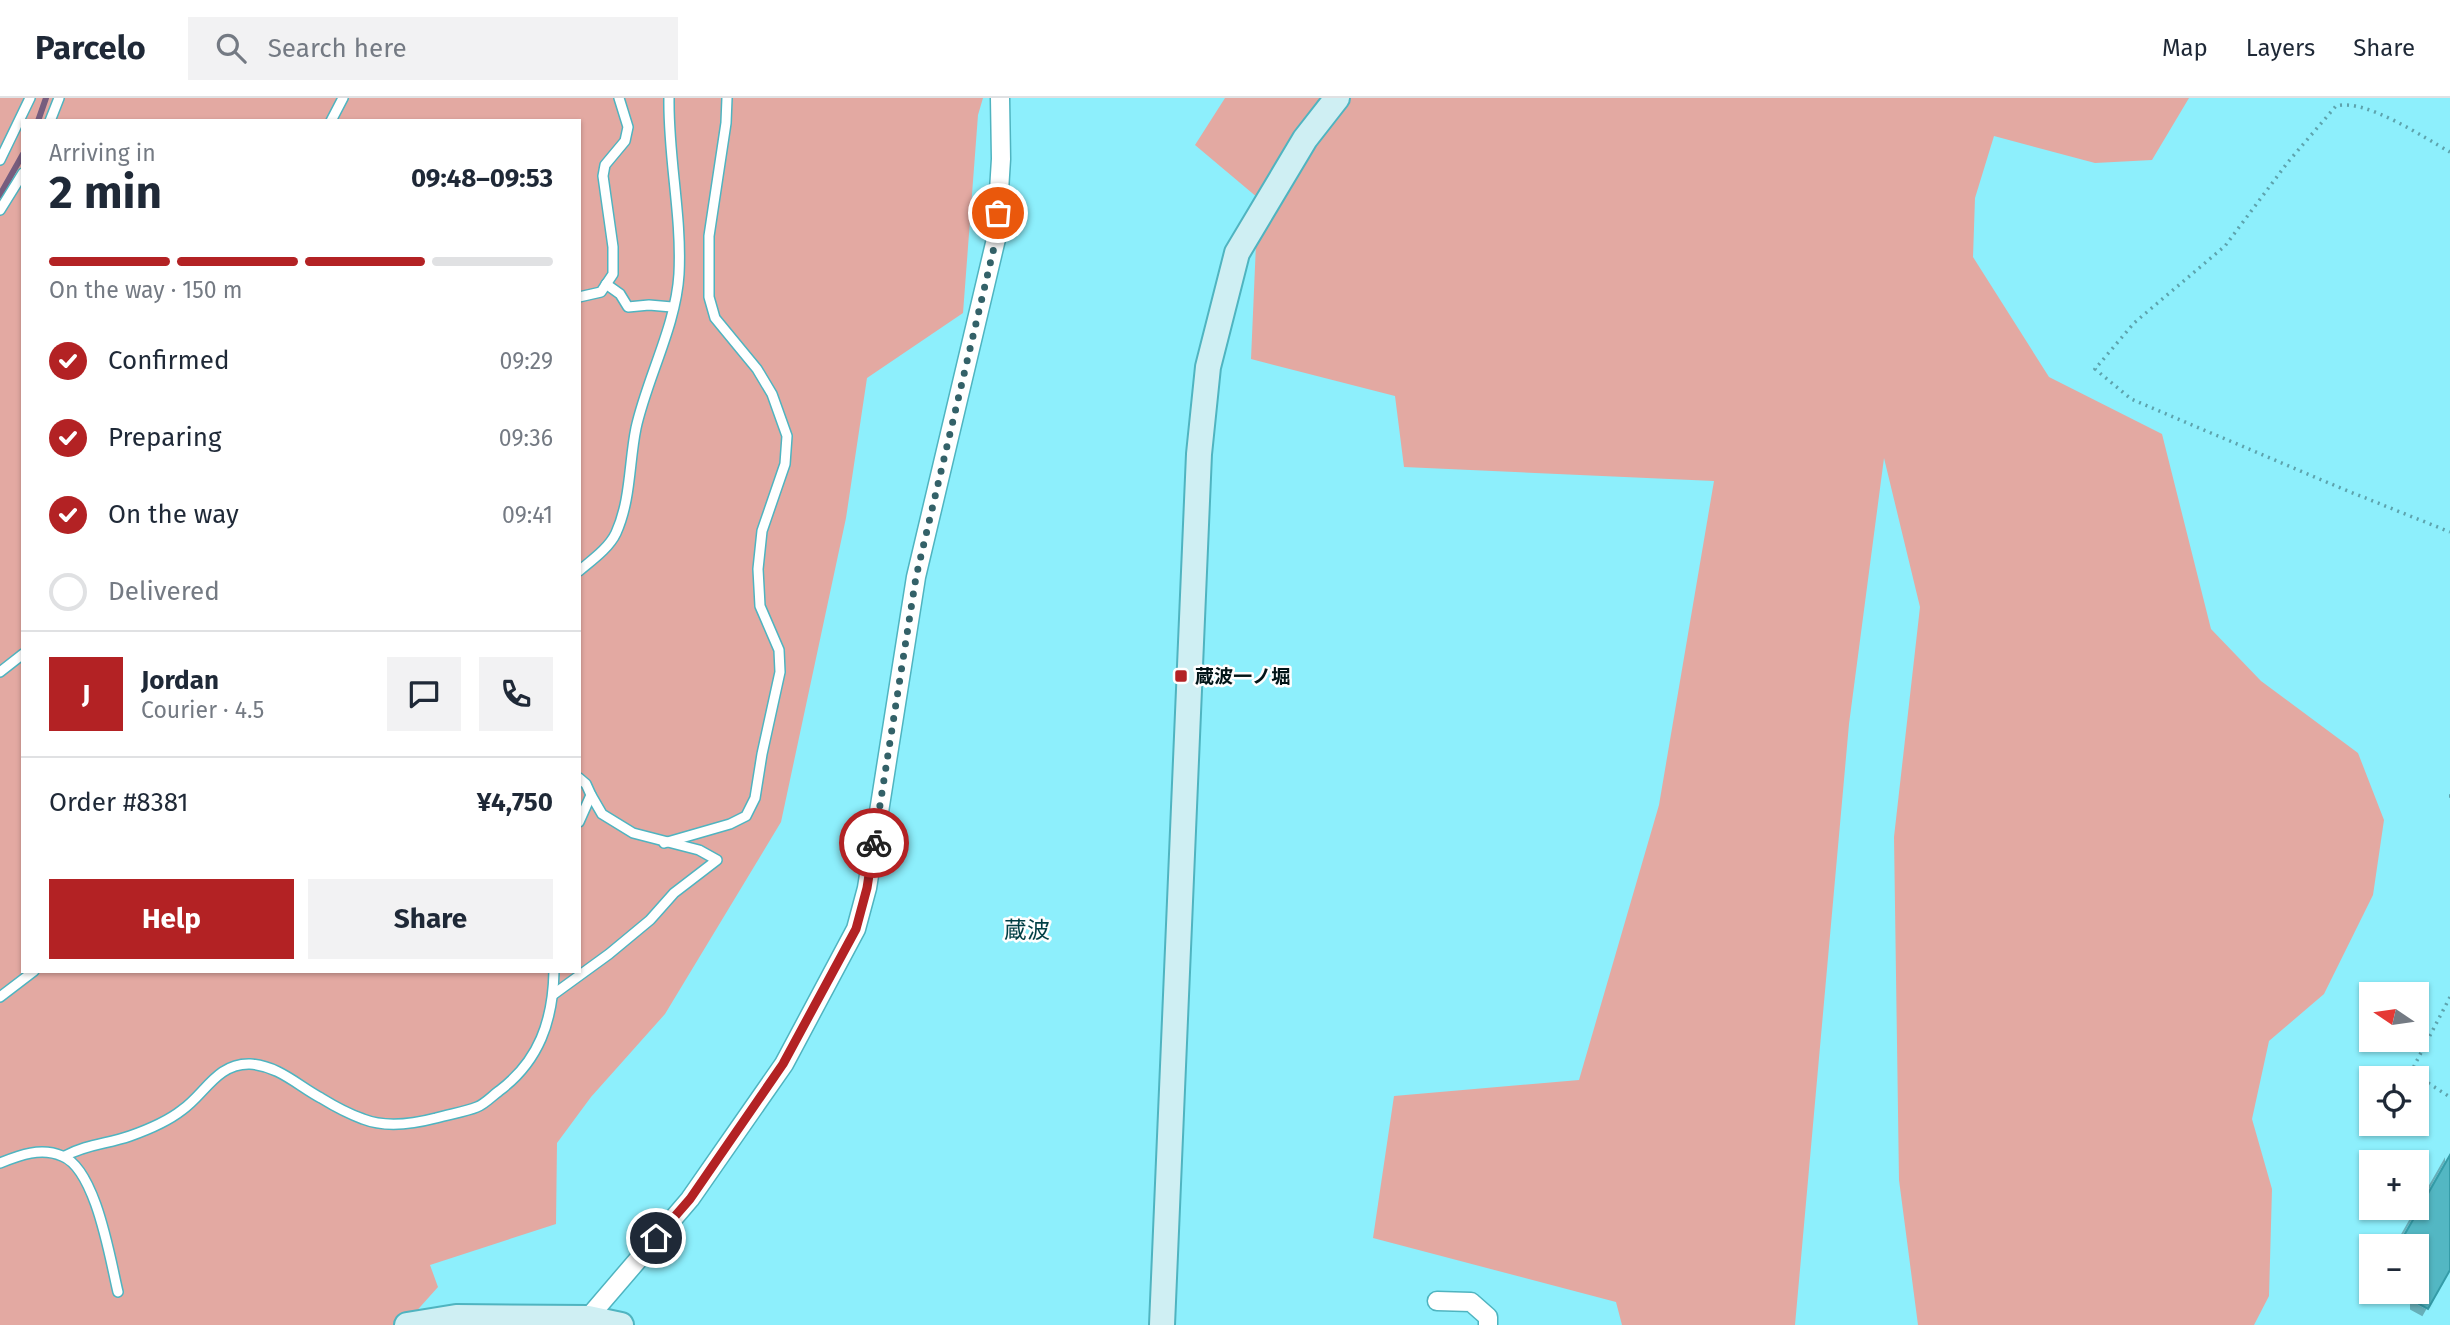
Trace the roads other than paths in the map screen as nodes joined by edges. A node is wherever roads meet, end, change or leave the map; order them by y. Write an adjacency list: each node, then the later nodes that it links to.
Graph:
1 (30, 98): 11 (lane)
2 (58, 98): 9 (lane)
3 (343, 98): 10 (lane)
4 (619, 98): 14 (lane)
5 (669, 98): 16 (lane)
6 (727, 98): 23 (lane)
7 (1000, 98): 32 (street)
8 (1337, 98): 36 (street)
9 (51, 119)
10 (332, 119)
11 (0, 160)
12 (21, 176): 13 (lane)
13 (0, 210)
14 (606, 284): 15 (lane); 16 (lane)
15 (581, 297)
16 (672, 307): 17 (lane)
17 (581, 569)
18 (21, 656): 19 (lane)
19 (0, 672)
20 (581, 780): 21 (lane)
21 (591, 795): 22 (lane); 23 (lane)
22 (581, 818)
23 (664, 843): 26 (lane)
24 (31, 973): 27 (lane)
25 (554, 973): 26 (lane)
26 (554, 994): 28 (lane)
27 (0, 997)
28 (65, 1156): 29 (lane); 30 (lane)
29 (0, 1163)
30 (118, 1292)
31 (1437, 1301): 37 (street)
32 (588, 1318): 33 (street); 35 (street)
33 (516, 1321): 34 (street)
34 (407, 1325)
35 (621, 1325)
36 (1162, 1325)
37 (1488, 1325)

